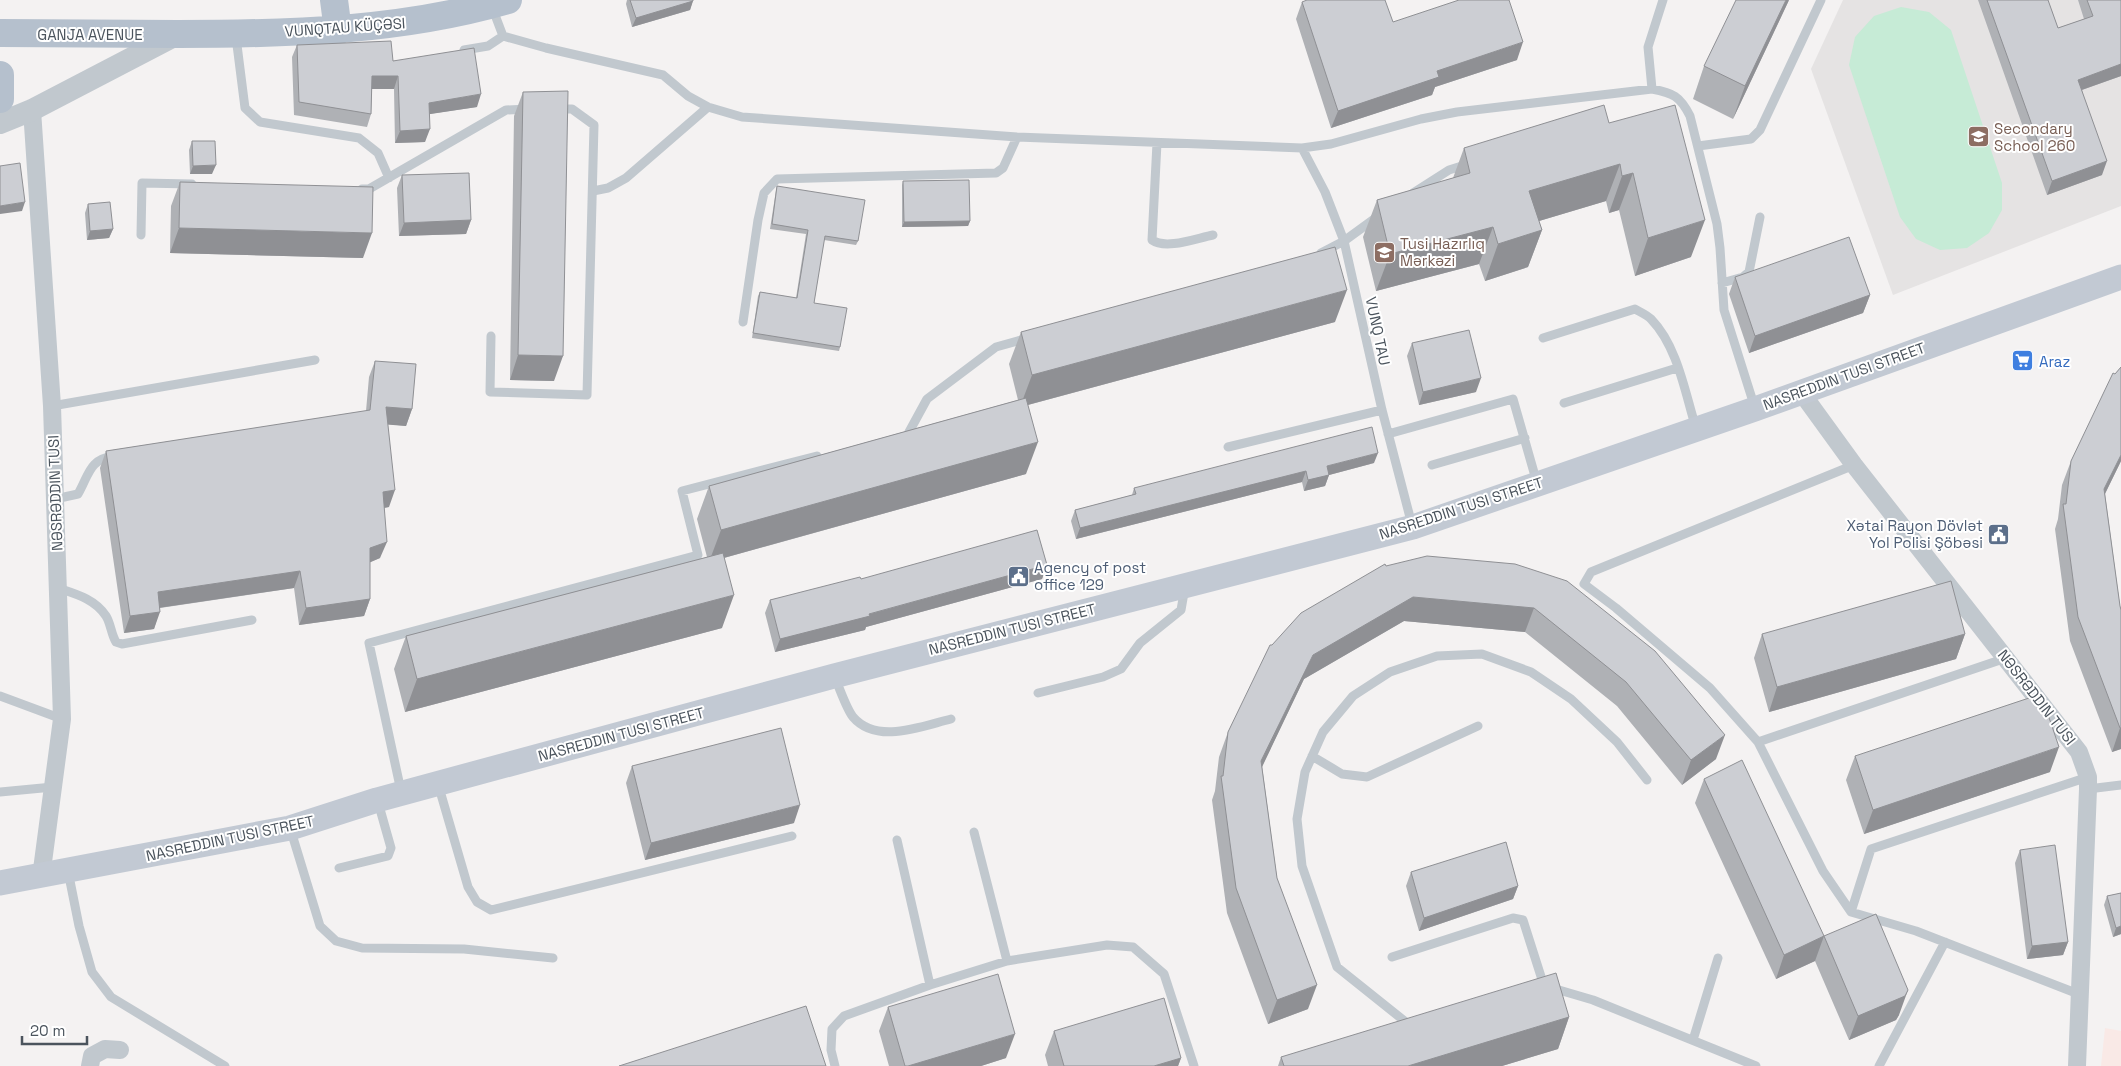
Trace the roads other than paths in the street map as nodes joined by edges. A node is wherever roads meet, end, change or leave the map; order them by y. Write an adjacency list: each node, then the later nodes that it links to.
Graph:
1 (334, 0): 5 (main road)
2 (1663, 0): 12 (lane)
3 (1821, 0): 19 (lane)
4 (500, 2): 5 (main road, VUNQTAU KÜÇƏSI); 9 (lane)
5 (338, 31): 8 (main road, VUNQTAU KÜÇƏSI)
6 (0, 33): 7 (main road, GANJA AVENUE)
7 (179, 34): 8 (main road, VUNQTAU KÜÇƏSI); 15 (street)
8 (236, 34): 22 (lane)
9 (503, 36): 10 (lane); 14 (lane)
10 (458, 51)
11 (0, 75): 13 (main road)
12 (1652, 89): 19 (lane); 20 (lane)
13 (0, 99)
14 (708, 107): 17 (lane); 25 (lane)
15 (32, 110): 16 (street); 43 (street, NƏSRƏDDIN TUSI)
16 (0, 123)
17 (1017, 137): 18 (lane); 35 (lane)
18 (1157, 142): 20 (lane); 30 (lane)
19 (1698, 146): 34 (lane)
20 (1302, 148): 31 (lane, VUNQ TAU)
21 (1473, 161): 26 (lane)
22 (388, 178): 24 (lane); 25 (lane)
23 (201, 185): 29 (lane)
24 (352, 189)
25 (593, 191): 36 (lane)
26 (1403, 199)
27 (1388, 209): 31 (lane)
28 (1760, 217): 34 (lane)
29 (141, 235)
30 (1213, 235)
31 (1344, 241): 32 (lane); 45 (lane, VUNQ TAU)
32 (1309, 257)
33 (2121, 277): 41 (main road, NASREDDIN TUSI STREET)
34 (1722, 283): 44 (lane)
35 (744, 322)
36 (492, 336)
37 (1033, 336): 46 (lane)
38 (1543, 338): 40 (lane)
39 (315, 360): 43 (lane)
40 (1677, 368): 42 (lane); 47 (lane)
41 (1801, 392): 44 (main road, NASREDDIN TUSI STREET); 54 (street, NƏSRƏDDIN TUSI)
42 (1564, 403)
43 (52, 406): 56 (street, NƏSRƏDDIN TUSI)
44 (1755, 408): 47 (main road, NASREDDIN TUSI STREET)
45 (1382, 410): 48 (lane, VUNQ TAU); 50 (lane)
46 (923, 428)
47 (1696, 428): 55 (main road, NASREDDIN TUSI STREET)
48 (1388, 434): 49 (lane); 57 (lane, VUNQ TAU)
49 (1524, 438): 53 (lane); 55 (lane)
50 (1228, 447)
51 (122, 454): 56 (lane)
52 (824, 454): 76 (lane)
53 (1432, 465)
54 (1854, 465): 61 (street, NƏSRƏDDIN TUSI); 68 (lane)
55 (1537, 483): 57 (main road, NASREDDIN TUSI STREET)
56 (55, 499): 59 (street, NƏSRƏDDIN TUSI)
57 (1413, 526): 58 (main road, NASREDDIN TUSI STREET)
58 (1186, 585): 62 (main road, NASREDDIN TUSI STREET); 63 (lane)
59 (58, 588): 60 (lane); 65 (street, NƏSRƏDDIN TUSI)
60 (252, 620)
61 (2006, 658): 68 (lane); 71 (street, NƏSRƏDDIN TUSI)
62 (834, 676): 66 (lane); 72 (main road, NASREDDIN TUSI STREET)
63 (1038, 692)
64 (0, 696): 65 (lane)
65 (62, 719): 74 (street, NƏSRƏDDIN TUSI)
66 (951, 719)
67 (1478, 726): 69 (lane)
68 (1758, 742): 86 (lane)
69 (1312, 756): 70 (lane); 96 (lane)
70 (1647, 780)
71 (2088, 783): 73 (lane); 86 (lane); 95 (street, NƏSRƏDDIN TUSI)
72 (438, 784): 76 (main road, NASREDDIN TUSI STREET); 80 (lane)
73 (2121, 785)
74 (53, 787): 75 (lane); 84 (street, NƏSRƏDDIN TUSI)
75 (0, 792)
76 (402, 794): 77 (main road, NASREDDIN TUSI STREET)
77 (377, 800): 78 (main road, NASREDDIN TUSI STREET); 82 (lane)
78 (290, 828): 83 (main road, NASREDDIN TUSI STREET); 89 (lane)
79 (974, 832): 91 (lane)
80 (792, 836)
81 (897, 840): 92 (lane)
82 (339, 868)
83 (68, 871): 84 (main road, NASREDDIN TUSI STREET); 100 (lane)
84 (41, 877): 85 (main road, NASREDDIN TUSI STREET)
85 (0, 883)
86 (1851, 912): 87 (lane)
87 (1945, 942): 95 (lane); 104 (lane)
88 (1392, 957): 93 (lane)
89 (554, 958)
90 (1718, 958): 97 (lane)
91 (1007, 962): 92 (lane); 102 (lane)
92 (930, 985): 101 (lane)
93 (1545, 989): 94 (lane); 97 (lane)
94 (1535, 992)
95 (2081, 995): 105 (street, NƏSRƏDDIN TUSI)
96 (1422, 1024)
97 (1692, 1040): 103 (lane)
98 (120, 1050): 99 (street)
99 (90, 1066)
100 (224, 1066)
101 (836, 1066)
102 (1194, 1066)
103 (1756, 1066)
104 (1879, 1066)
105 (2077, 1066)

